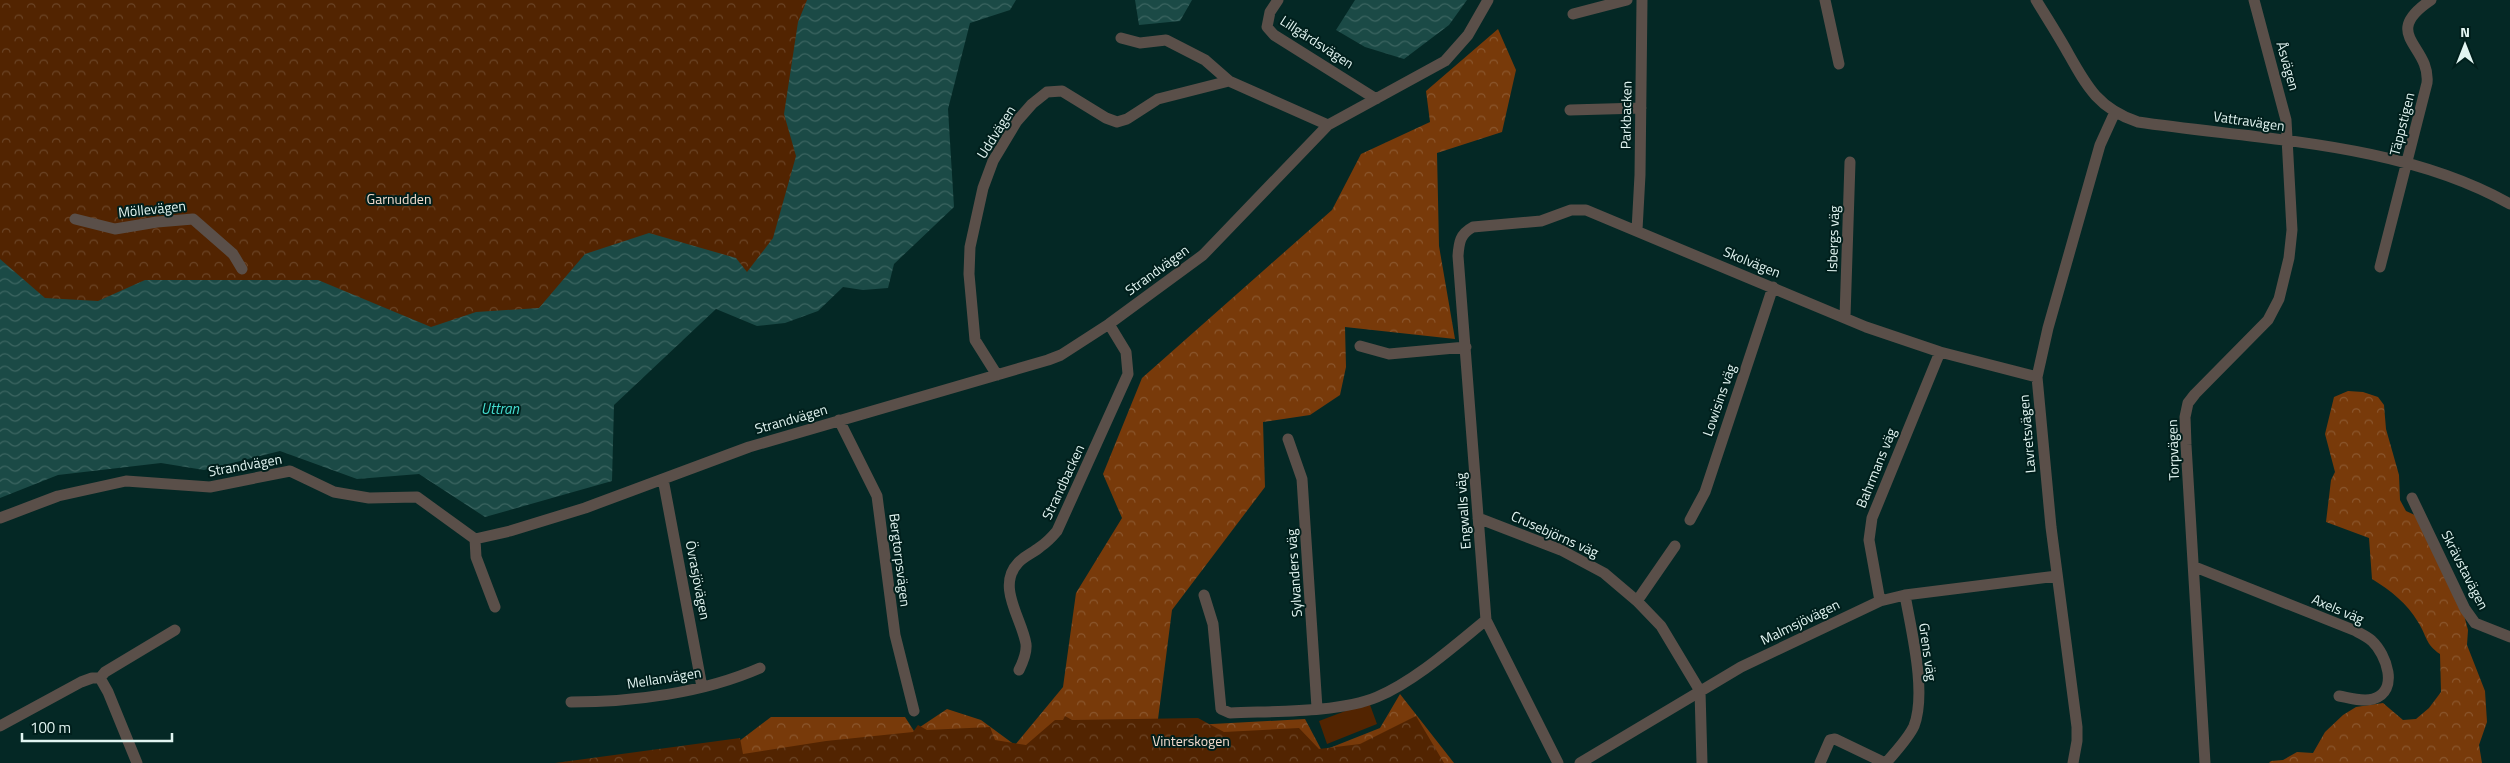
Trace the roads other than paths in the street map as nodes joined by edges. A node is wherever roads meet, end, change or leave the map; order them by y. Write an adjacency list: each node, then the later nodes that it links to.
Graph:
1 (1278, 0): 13 (street, Lillgårdsvägen)
2 (1488, 0): 13 (street, Strandvägen)
3 (1627, 0): 9 (street)
4 (1642, 0): 14 (street, Parkbacken)
5 (1825, 0): 11 (street)
6 (2036, 0): 16 (street, Vattravägen)
7 (2254, 0): 18 (street, Åsvägen)
8 (2431, 0): 20 (street, Täppstigen)
9 (1573, 14)
10 (1121, 38): 12 (street)
11 (1840, 64)
12 (1229, 81): 17 (street); 33 (street, Uddvägen)
13 (1376, 98): 17 (street, Strandvägen)
14 (1641, 108): 15 (street); 23 (street, Parkbacken)
15 (1570, 110)
16 (2115, 112): 18 (street, Vattravägen); 34 (street, Lavretsvägen)
17 (1328, 126): 29 (street, Strandvägen)
18 (2286, 142): 20 (street, Vattravägen); 44 (street, Torpvägen)
19 (1850, 162): 28 (street, Isbergs väg)
20 (2408, 164): 21 (street, Vattravägen); 25 (street, Täppstigen)
21 (2510, 204)
22 (75, 219): 26 (street, Möllevägen)
23 (1637, 230): 24 (street, Skolvägen); 27 (street, Skolvägen)
24 (1459, 240): 31 (street, Engwalls väg)
25 (2380, 267)
26 (242, 269)
27 (1773, 287): 28 (street, Skolvägen); 41 (street, Lowisins väg)
28 (1845, 317): 32 (street, Skolvägen)
29 (1109, 324): 33 (street, Strandvägen); 55 (street, Strandbacken)
30 (1360, 346): 31 (street)
31 (1466, 347): 40 (street, Engwalls väg)
32 (1940, 352): 34 (street, Skolvägen); 49 (street, Bahrmans väg)
33 (997, 375): 35 (street, Strandvägen)
34 (2037, 377): 45 (street, Lavretsvägen)
35 (839, 420): 37 (street, Strandvägen); 62 (street, Bergtorpsvägen)
36 (1288, 439): 61 (street, Sylvanders väg)
37 (663, 479): 42 (street, Strandvägen); 57 (street, Övrasjövägen)
38 (2412, 498): 53 (street, Skrävstavägen)
39 (0, 518): 42 (street, Strandvägen)
40 (1478, 518): 48 (street, Crusebjörns väg); 51 (street, Engwalls väg)
41 (1690, 520)
42 (475, 539): 50 (street)
43 (1675, 546): 48 (street)
44 (2195, 567): 59 (street, Axels väg); 71 (street, Torpvägen)
45 (2057, 576): 47 (street, Malmsjövägen); 70 (street, Lavretsvägen)
46 (1204, 595): 61 (street)
47 (1905, 596): 49 (street, Malmsjövägen); 69 (street, Grens väg)
48 (1637, 601): 58 (street, Crusebjörns väg)
49 (1880, 601): 58 (street, Malmsjövägen)
50 (495, 607)
51 (1486, 620): 61 (street); 65 (street, Engwalls väg)
52 (175, 630): 56 (street)
53 (2510, 637)
54 (760, 668): 57 (street, Mellanvägen)
55 (1019, 670)
56 (100, 678): 63 (street); 64 (street)
57 (702, 688): 60 (street, Mellanvägen)
58 (1700, 691): 66 (street, Malmsjövägen); 67 (street)
59 (2339, 696)
60 (570, 702)
61 (1317, 708)
62 (914, 711)
63 (0, 726)
64 (136, 763)
65 (1558, 763)
66 (1580, 763)
67 (1702, 763)
68 (1820, 763): 69 (street)
69 (1886, 763)
70 (2073, 763)
71 (2205, 763)

